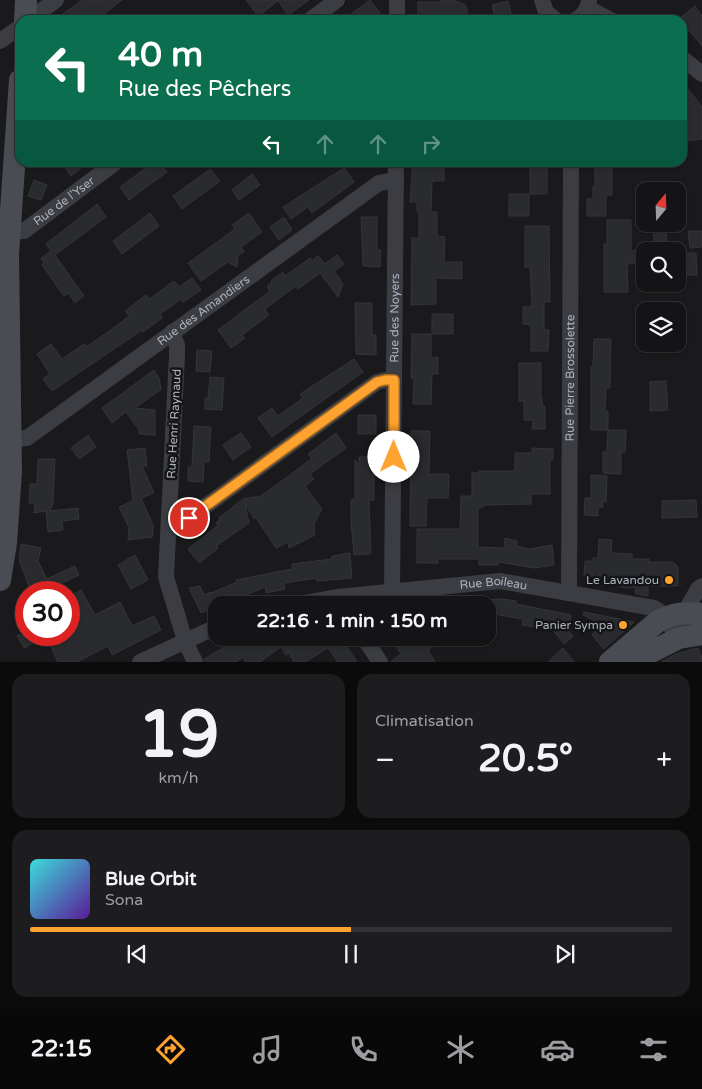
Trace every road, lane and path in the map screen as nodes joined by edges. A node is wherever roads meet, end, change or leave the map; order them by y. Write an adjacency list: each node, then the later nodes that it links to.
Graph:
1 (26, 0): 7 (main road)
2 (56, 0): 8 (street)
3 (337, 0): 9 (street)
4 (397, 0): 10 (street)
5 (542, 0): 11 (street)
6 (589, 4): 12 (street); 13 (street)
7 (25, 15)
8 (36, 15)
9 (317, 15)
10 (397, 15)
11 (550, 15)
12 (582, 15)
13 (604, 15)
14 (15, 30): 15 (street)
15 (0, 41)
16 (687, 62): 17 (street)
17 (702, 74)
18 (15, 149): 23 (main road)
19 (109, 167): 23 (street, Rue de l'Yser)
20 (396, 167): 22 (street, Rue des Noyers)
21 (571, 167): 32 (street, Rue Pierre Brossolette)
22 (396, 180): 24 (street, Rue des Amandiers); 25 (street, Rue des Noyers)
23 (9, 232): 26 (main road)
24 (172, 332): 26 (street, Rue des Amandiers); 28 (street, Rue Henri Raynaud)
25 (394, 380): 28 (street); 31 (street, Rue des Noyers)
26 (11, 440): 27 (main road)
27 (6, 467): 29 (main road)
28 (169, 522): 38 (street, Rue Henri Raynaud)
29 (0, 580)
30 (702, 586): 34 (street)
31 (392, 592): 32 (street, Rue Boileau); 33 (street, Rue Boileau)
32 (569, 593): 34 (street, Rue Boileau)
33 (369, 596)
34 (684, 615): 37 (street); 44 (main road)
35 (208, 631): 38 (street)
36 (702, 634): 37 (main road)
37 (679, 638): 40 (main road)
38 (185, 641): 41 (street); 42 (street, Rue Henri Raynaud)
39 (369, 646): 43 (street)
40 (654, 656): 45 (main road)
41 (140, 662)
42 (195, 662)
43 (380, 662)
44 (610, 662)
45 (632, 662)

